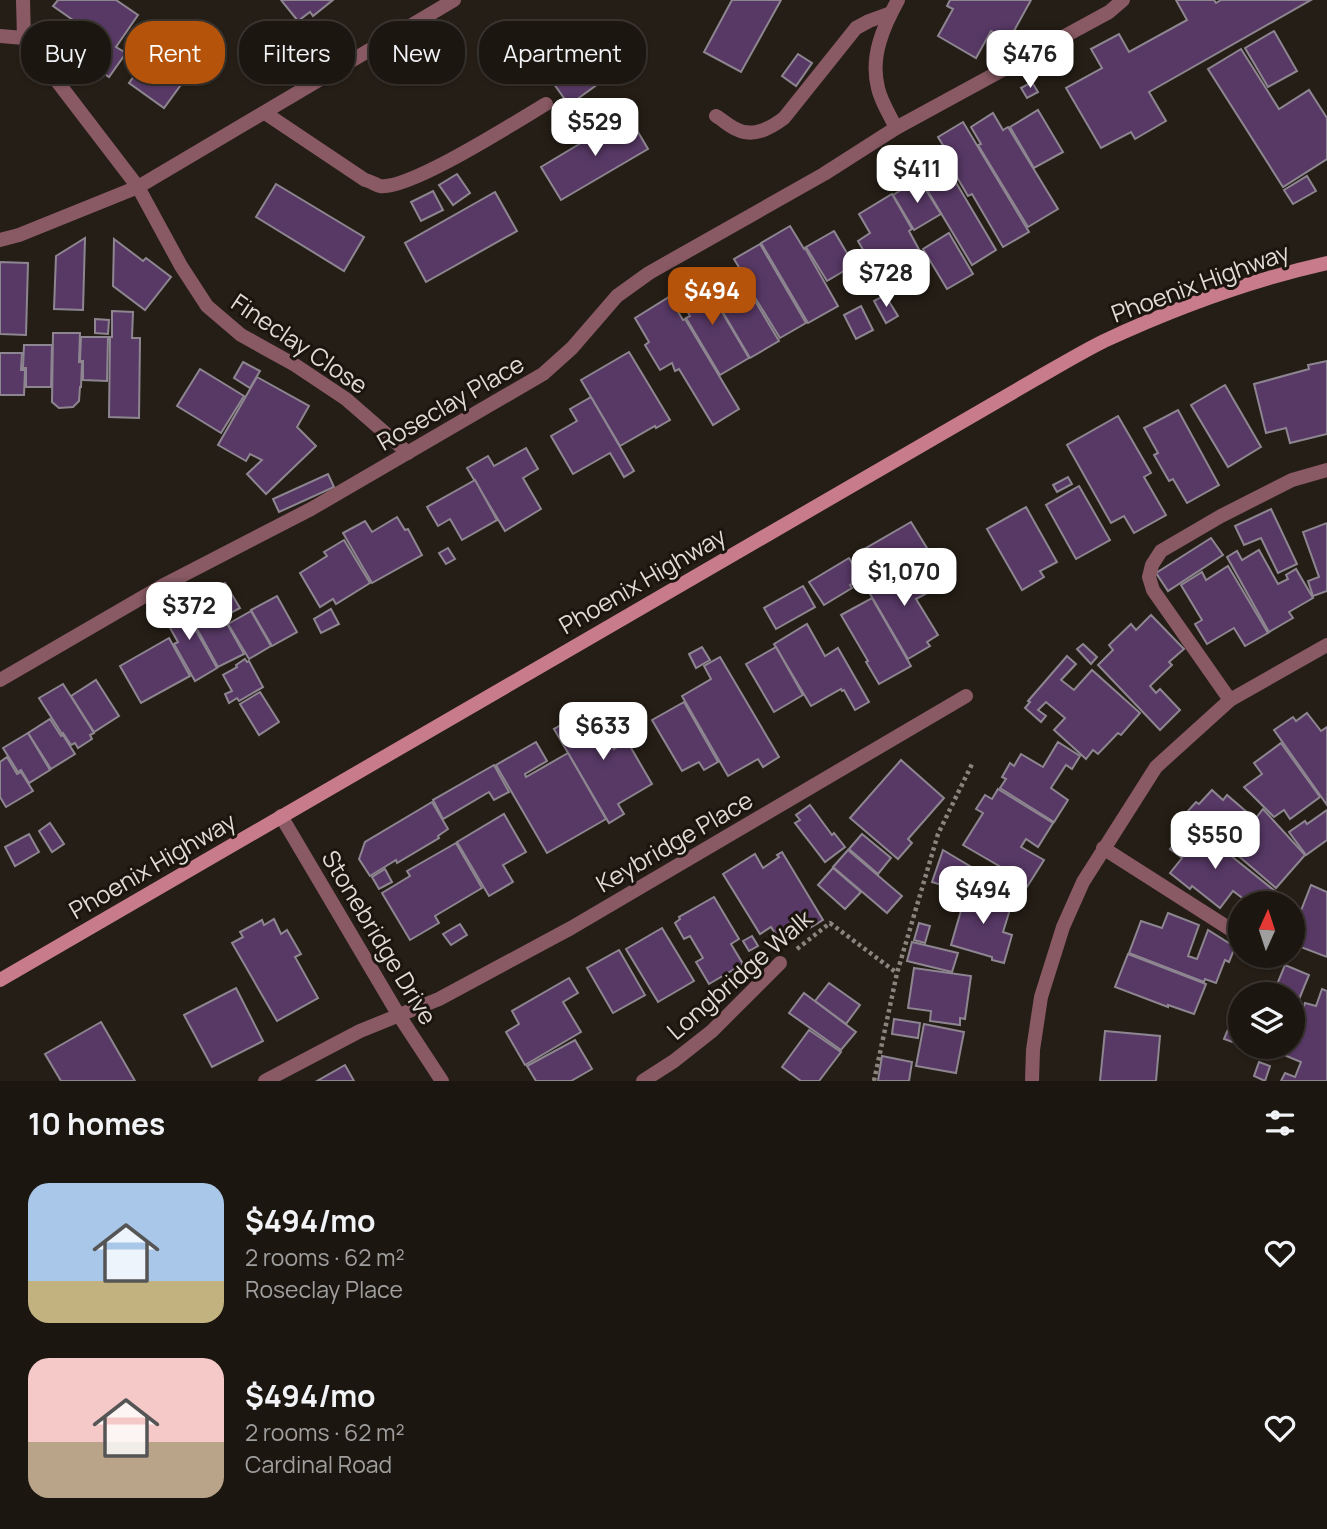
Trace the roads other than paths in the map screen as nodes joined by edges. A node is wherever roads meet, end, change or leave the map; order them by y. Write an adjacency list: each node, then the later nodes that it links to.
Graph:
1 (23, 0): 5 (street)
2 (454, 0): 10 (street)
3 (1123, 0): 12 (street, Roseclay Place)
4 (894, 6): 11 (street); 12 (street)
5 (24, 21)
6 (0, 36): 7 (street)
7 (21, 38)
8 (59, 84): 13 (street, Fineclay Close)
9 (546, 104): 10 (street)
10 (265, 113): 13 (street)
11 (716, 116)
12 (896, 128): 16 (street, Roseclay Place)
13 (138, 187): 14 (street); 16 (street, Fineclay Close)
14 (0, 240)
15 (1327, 263): 22 (main road, Phoenix Highway)
16 (408, 453): 19 (street, Roseclay Place)
17 (1327, 470): 21 (street)
18 (1327, 645): 21 (street)
19 (0, 680)
20 (966, 696): 27 (street, Keybridge Place)
21 (1230, 700): 23 (street)
22 (281, 816): 26 (main road, Phoenix Highway); 27 (street, Stonebridge Drive)
23 (1103, 848): 24 (street); 31 (street)
24 (1228, 928)
25 (780, 963): 30 (street, Longbridge Walk)
26 (0, 980)
27 (398, 1014): 28 (street, Keybridge Place); 29 (street, Stonebridge Drive)
28 (265, 1081)
29 (442, 1081)
30 (643, 1081)
31 (1032, 1081)

